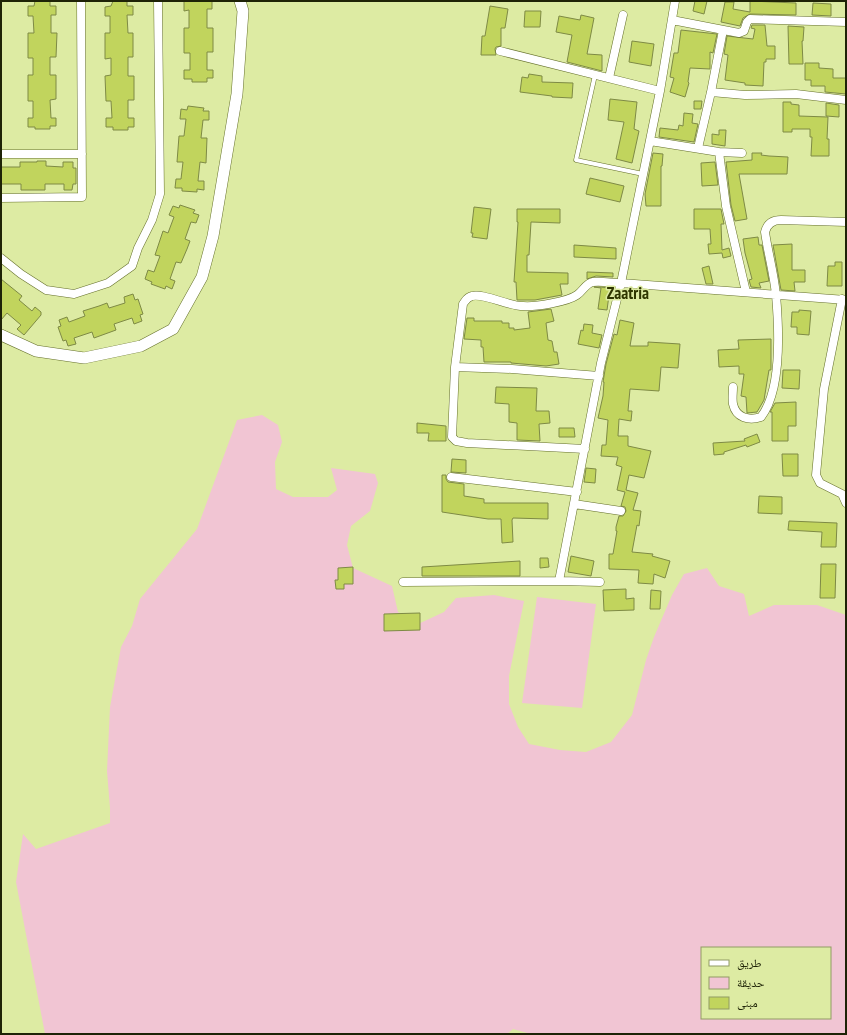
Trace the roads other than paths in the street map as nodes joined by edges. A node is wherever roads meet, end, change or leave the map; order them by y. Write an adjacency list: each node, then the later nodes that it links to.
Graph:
1 (81, 1): 20 (street)
2 (158, 1): 24 (street)
3 (240, 1): 29 (street)
4 (675, 1): 6 (street)
5 (623, 15): 11 (street)
6 (672, 20): 8 (street); 12 (street)
7 (846, 22): 8 (street)
8 (723, 30): 13 (street)
9 (500, 51): 10 (street)
10 (595, 75): 11 (street); 21 (lane)
11 (609, 78): 12 (street)
12 (660, 91): 15 (street)
13 (711, 92): 14 (street); 16 (street)
14 (846, 100)
15 (650, 141): 16 (street); 21 (street)
16 (698, 148): 17 (street)
17 (719, 152): 18 (street); 26 (street)
18 (742, 153)
19 (1, 154): 20 (street)
20 (82, 154): 22 (street)
21 (644, 174): 25 (street)
22 (1, 198)
23 (846, 222): 27 (street)
24 (1, 258)
25 (621, 283): 26 (street); 30 (street); 31 (street)
26 (746, 292): 27 (street)
27 (776, 294): 28 (street); 32 (street)
28 (844, 299): 36 (street)
29 (1, 335)
30 (455, 367): 31 (street); 33 (street)
31 (599, 376): 33 (street)
32 (733, 387)
33 (585, 449): 35 (street)
34 (451, 477): 35 (street)
35 (577, 492): 37 (street)
36 (846, 503)
37 (574, 504): 38 (street); 39 (street)
38 (621, 512)
39 (559, 581): 40 (street); 41 (street)
40 (403, 582)
41 (600, 582)

